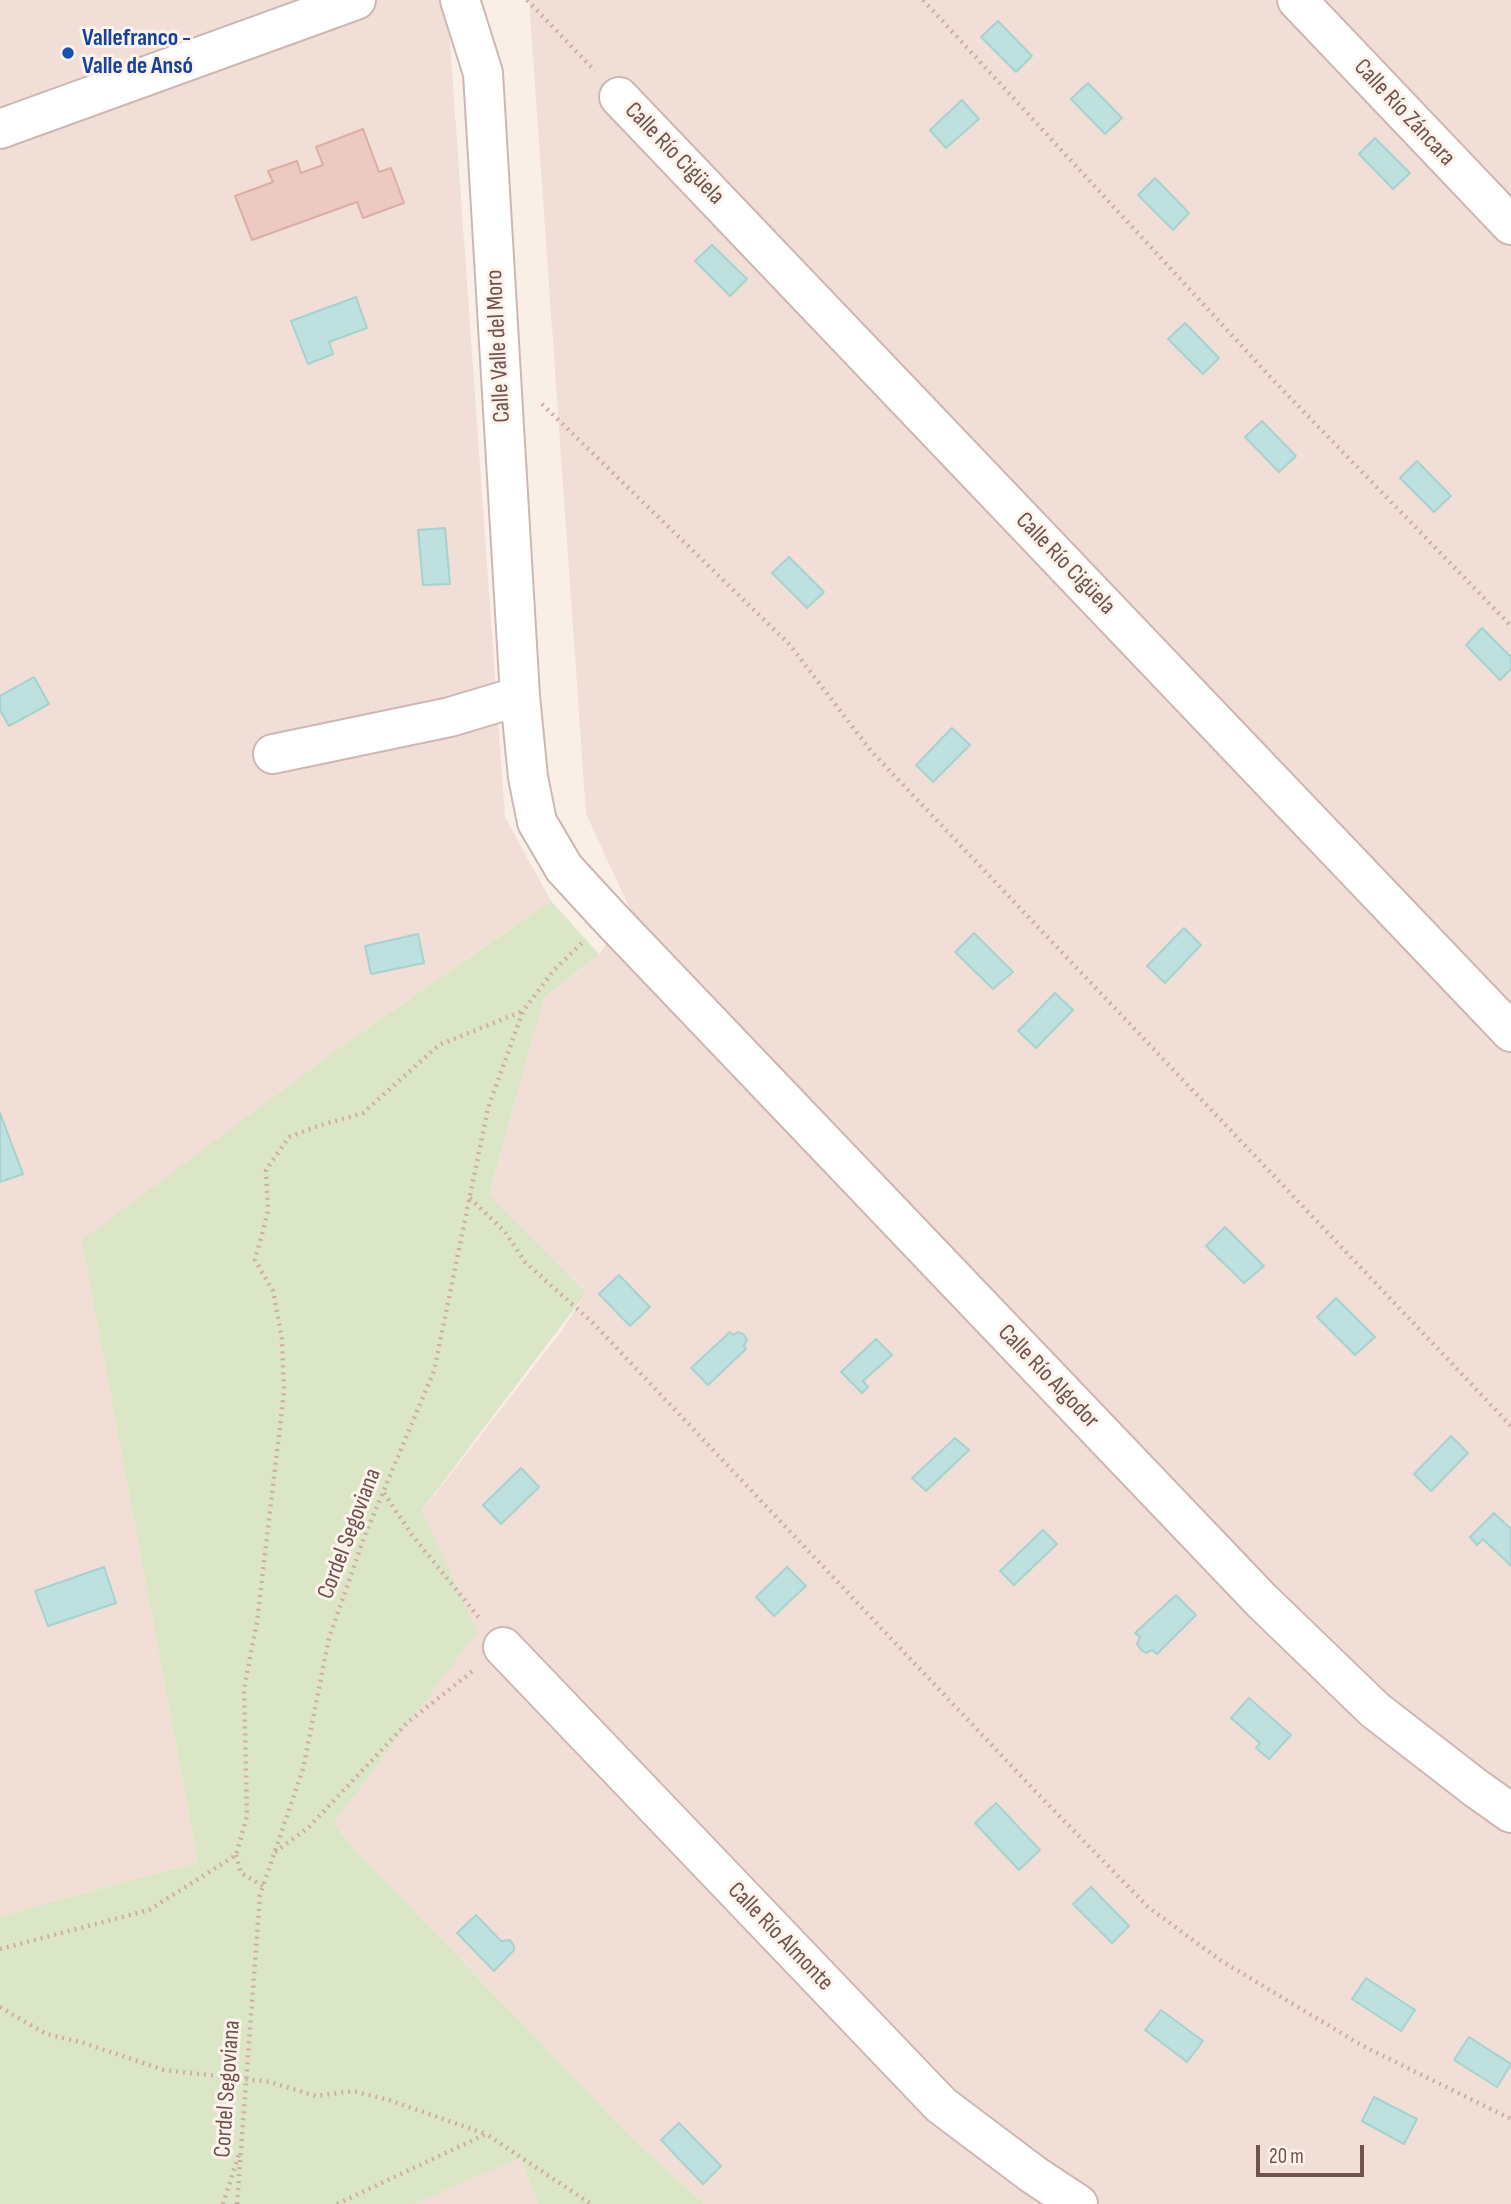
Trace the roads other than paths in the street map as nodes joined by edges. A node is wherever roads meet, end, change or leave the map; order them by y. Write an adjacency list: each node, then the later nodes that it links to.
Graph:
1 (356, 0): 5 (street)
2 (460, 0): 7 (street, Calle Valle del Moro)
3 (1297, 0): 6 (street, Calle Río Záncara)
4 (619, 97): 10 (street, Calle Río Cigüela)
5 (0, 129)
6 (1511, 225)
7 (520, 696): 8 (street); 9 (street, Calle Valle del Moro)
8 (273, 754)
9 (609, 917): 12 (street, Calle Río Algodor)
10 (1511, 1032)
11 (503, 1647): 13 (street, Calle Río Almonte)
12 (1511, 1812)
13 (1078, 2204)

